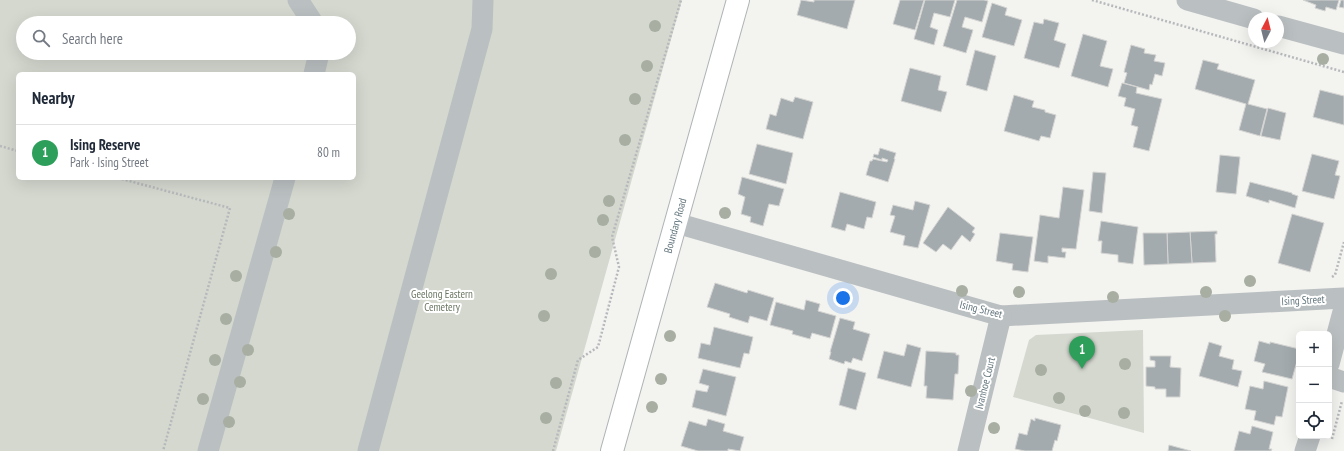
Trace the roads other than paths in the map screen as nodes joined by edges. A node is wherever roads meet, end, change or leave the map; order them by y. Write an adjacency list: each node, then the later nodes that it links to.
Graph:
1 (298, 0): 5 (street)
2 (483, 0): 21 (street)
3 (738, 0): 12 (main road, Boundary Road)
4 (1187, 0): 6 (street)
5 (308, 16)
6 (1248, 17)
7 (1284, 28): 8 (street)
8 (1344, 44)
9 (317, 60): 10 (street)
10 (314, 72)
11 (284, 180): 20 (street)
12 (676, 223): 15 (street, Ising Street); 22 (main road, Boundary Road)
13 (1344, 298): 15 (street, Ising Street)
14 (1344, 308): 16 (street)
15 (1001, 316): 23 (street, Ivanhoe Court)
16 (1332, 353)
17 (1332, 379): 18 (street)
18 (1344, 382)
19 (1309, 439): 24 (street)
20 (208, 451)
21 (368, 451)
22 (612, 451)
23 (968, 451)
24 (1306, 451)

